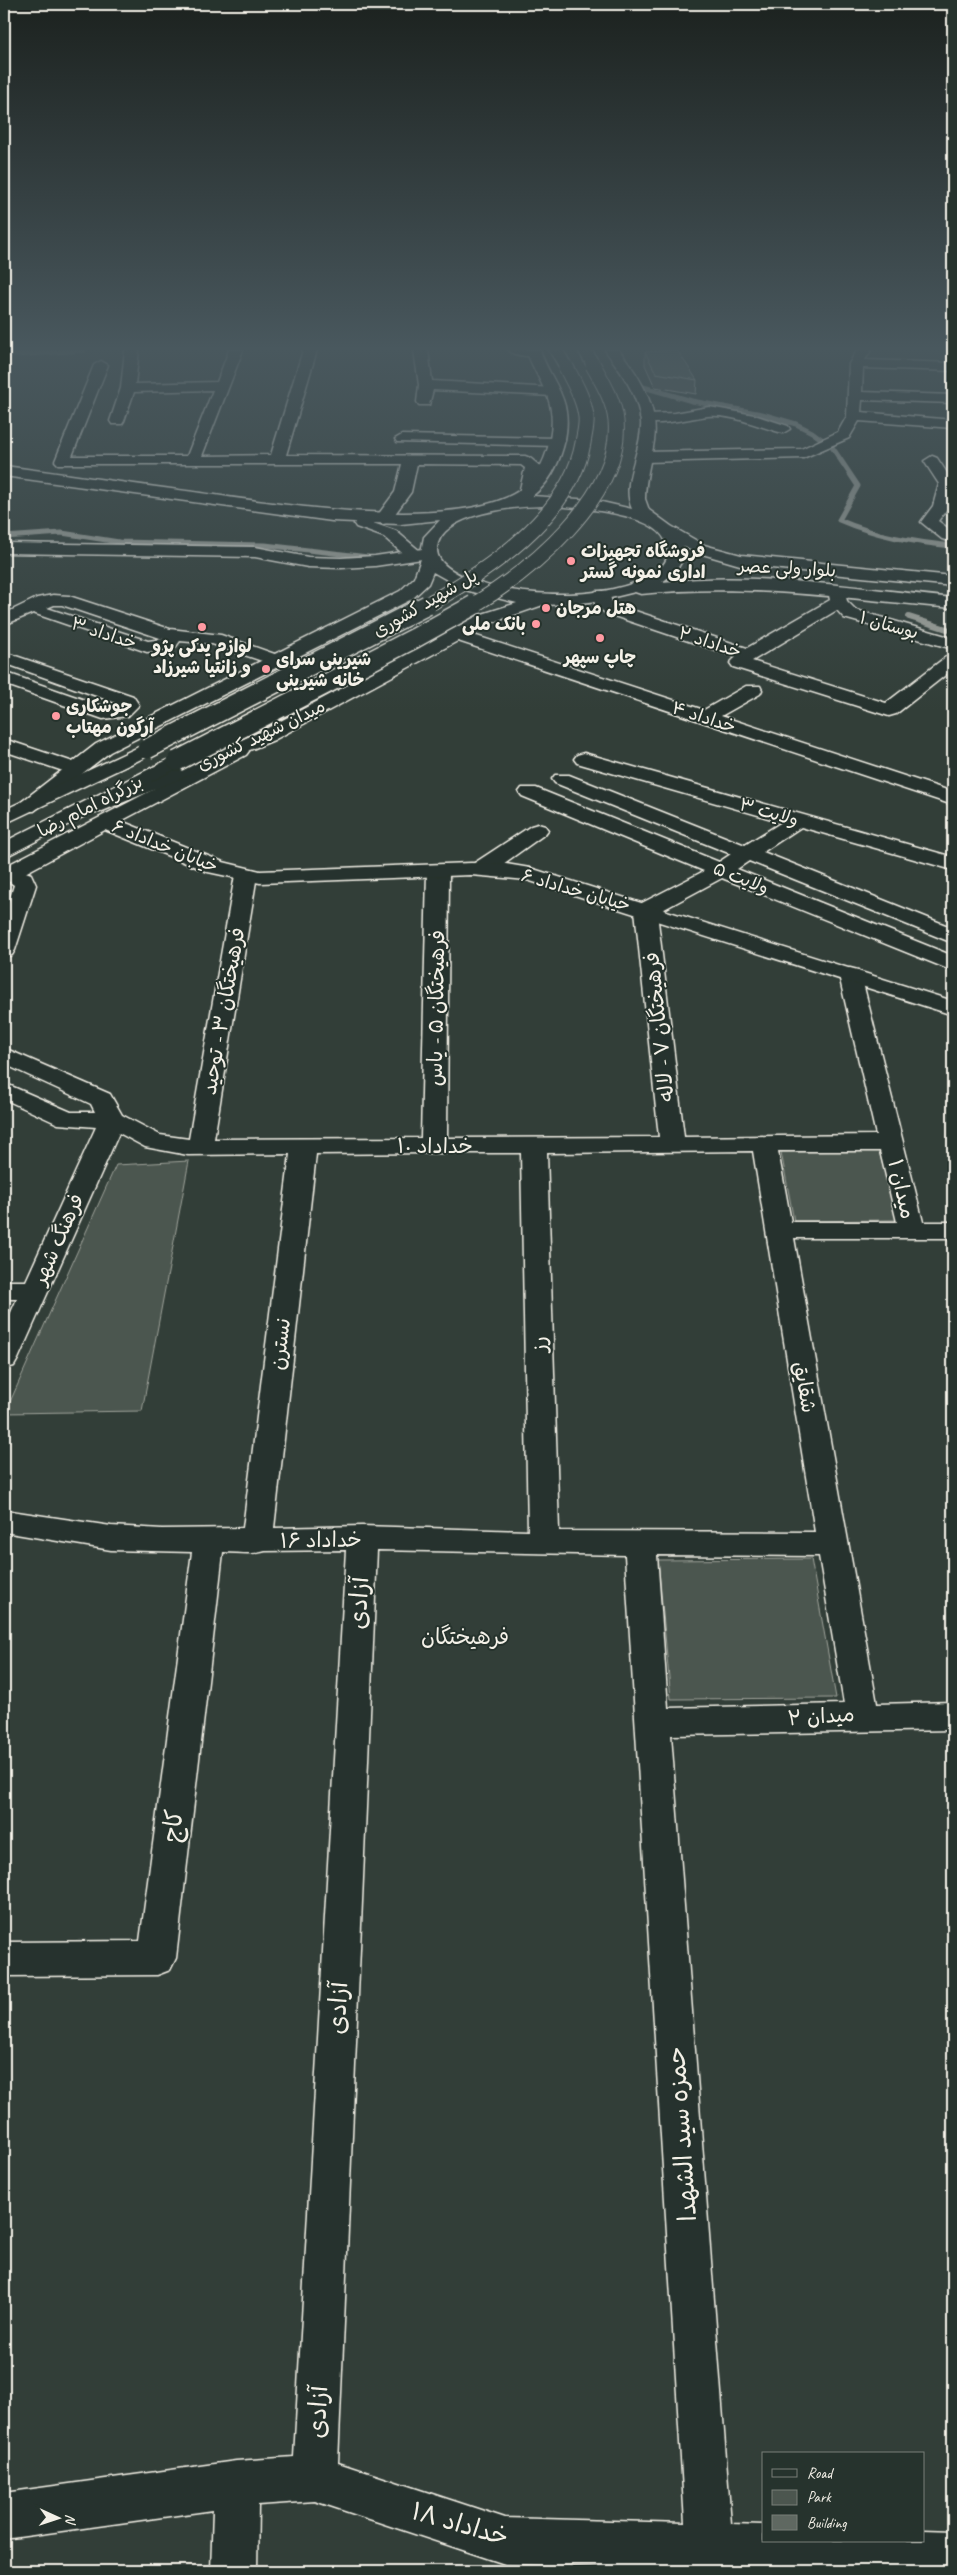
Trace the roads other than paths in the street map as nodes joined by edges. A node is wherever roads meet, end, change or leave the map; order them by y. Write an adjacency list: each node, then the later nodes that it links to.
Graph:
1 (51, 470): 12 (main road)
2 (408, 470): 16 (main road)
3 (532, 470): 13 (main road)
4 (544, 470): 13 (main road)
5 (551, 470): 8 (main road)
6 (574, 470): 44 (main road, پل شهید کشوری, bridge)
7 (606, 470): 46 (main road, پل شهید کشوری, bridge)
8 (639, 470)
9 (642, 470): 17 (main road, میدان شهید کشوری)
10 (938, 470): 18 (main road)
11 (4, 471): 12 (main road)
12 (43, 476): 15 (main road)
13 (527, 493): 14 (main road)
14 (481, 509): 16 (main road); 17 (main road); 20 (main road)
15 (332, 516): 16 (main road); 20 (main road, میدان شهید کشوری)
16 (383, 519)
17 (658, 525): 21 (main road, بلوار ولی عصر); 24 (main road, میدان شهید کشوری)
18 (953, 537)
19 (4, 548): 20 (main road)
20 (425, 554): 26 (main road, میدان شهید کشوری); 27 (main road)
21 (729, 557): 22 (main road, بلوار ولی عصر); 23 (main road)
22 (953, 581)
23 (787, 586): 24 (main road, بلوار ولی عصر); 25 (main road, بلوار ولی عصر)
24 (609, 594): 26 (main road, میدان شهید کشوری); 33 (main road, خداداد ۲)
25 (838, 597): 28 (main road, بلوار ولی عصر); 32 (main road, بوستان ۱); 33 (main road)
26 (571, 598): 29 (main road, میدان شهید کشوری)
27 (397, 600): 29 (main road); 36 (main road)
28 (953, 603)
29 (484, 619): 31 (main road, میدان شهید کشوری)
30 (4, 620): 36 (main road, خداداد ۳)
31 (456, 634): 40 (main road, خداداد ۴); 41 (main road, میدان شهید کشوری)
32 (953, 644)
33 (750, 655): 35 (main road, خداداد ۲)
34 (4, 656): 39 (main road)
35 (953, 660)
36 (277, 661): 42 (main road)
37 (4, 678): 39 (main road)
38 (753, 690): 40 (main road)
39 (99, 712): 42 (main road)
40 (706, 717): 50 (main road, خداداد ۴)
41 (266, 736): 54 (main road); 55 (main road, میدان شهید کشوری)
42 (125, 737): 47 (main road)
43 (4, 745): 47 (main road)
44 (147, 749): 51 (main road, بزرگراه امام رضا)
45 (584, 759): 53 (main road, ولایت ۳)
46 (177, 761): 55 (main road, بزرگراه امام رضا)
47 (75, 769): 51 (main road)
48 (562, 779): 58 (main road, ولایت ۵)
49 (529, 792): 62 (main road, ولایت ۵)
50 (953, 799)
51 (27, 807): 52 (main road, بزرگراه امام رضا)
52 (4, 818)
53 (798, 820): 58 (main road); 59 (main road, ولایت ۳)
54 (104, 822): 63 (main road); 64 (main road, خیابان خداداد ۶)
55 (57, 823): 57 (main road, بزرگراه امام رضا)
56 (538, 830): 60 (main road)
57 (4, 850)
58 (748, 853): 62 (main road); 66 (main road, ولایت ۵)
59 (953, 864)
60 (482, 869): 61 (main road, خیابان خداداد ۶); 65 (main road, خیابان خداداد ۶)
61 (438, 870): 64 (main road, خیابان خداداد ۶); 79 (main road, فرهیختگان ۵ - یاس)
62 (721, 870): 65 (main road); 68 (main road, ولایت ۵)
63 (6, 873): 67 (main road)
64 (246, 875): 80 (main road, فرهیختگان ۳ - توحید)
65 (646, 910): 69 (main road, خیابان خداداد ۶); 75 (main road, فرهیختگان ۷ - لاله)
66 (953, 936)
67 (4, 950)
68 (953, 964)
69 (850, 975): 70 (main road, خیابان خداداد ۶); 74 (main road)
70 (953, 1008)
71 (4, 1055): 73 (main road)
72 (4, 1090): 73 (main road, خداداد ۱۰)
73 (112, 1120): 80 (main road, خداداد ۱۰); 85 (main road, فرهنگ شهر)
74 (891, 1143): 76 (main road, میدان ۱); 82 (main road, میدان ۱)
75 (672, 1144): 76 (main road, خداداد ۱۰); 77 (main road, خداداد ۱۰)
76 (764, 1144): 81 (main road)
77 (534, 1145): 79 (main road, خداداد ۱۰); 91 (main road, رز)
78 (304, 1146): 79 (main road, خداداد ۱۰); 80 (main road, خداداد ۱۰); 90 (main road, نسترن)
79 (434, 1146)
80 (200, 1147)
81 (778, 1230): 82 (main road, میدان ۱); 93 (main road, شقایق)
82 (912, 1230): 83 (main road)
83 (953, 1230)
84 (4, 1290): 85 (main road)
85 (35, 1290): 86 (main road, فرهنگ شهر)
86 (4, 1359)
87 (4, 1521): 89 (main road, خداداد ۱۶)
88 (362, 1538): 90 (main road, خداداد ۱۶); 91 (main road, خداداد ۱۶); 98 (main road, آزادی)
89 (209, 1541): 90 (main road, خداداد ۱۶); 97 (main road, کاج)
90 (257, 1542)
91 (544, 1543): 92 (main road, خداداد ۱۶)
92 (640, 1543): 93 (main road); 96 (main road)
93 (832, 1544): 95 (main road, میدان ۲)
94 (953, 1716): 95 (main road)
95 (863, 1718): 96 (main road, میدان ۲)
96 (654, 1722): 102 (main road, حمزه سید الشهدا)
97 (4, 1959)
98 (315, 2478): 99 (main road, خداداد ۱۸); 102 (main road, خداداد ۱۸)
99 (236, 2484): 100 (main road, خداداد ۱۸); 103 (main road)
100 (4, 2516)
101 (952, 2557): 102 (main road, خداداد ۱۸)
102 (706, 2558)
103 (234, 2571)

